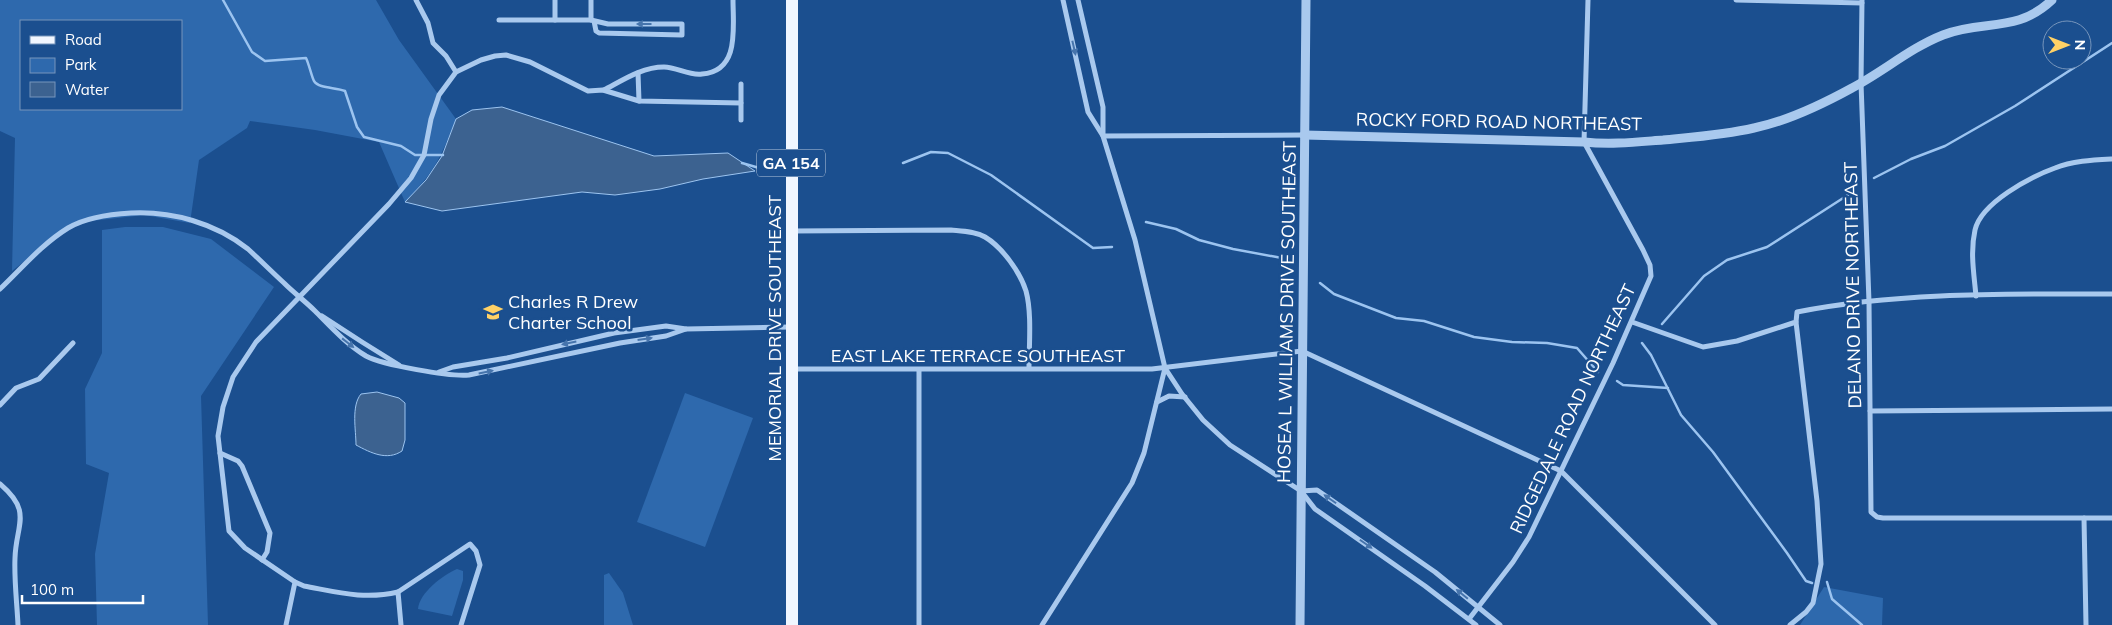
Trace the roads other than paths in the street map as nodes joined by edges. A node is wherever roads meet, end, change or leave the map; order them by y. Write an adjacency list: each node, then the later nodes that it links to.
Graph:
1 (416, 0): 16 (street)
2 (554, 0): 14 (street)
3 (591, 0): 15 (street)
4 (733, 0): 17 (street)
5 (792, 0): 28 (main road, MEMORIAL DRIVE SOUTHEAST / GA 154)
6 (1063, 0): 25 (street, one-way to 25)
7 (1078, 0): 25 (street)
8 (1306, 0): 24 (street, HOSEA L WILLIAMS DRIVE SOUTHEAST)
9 (1588, 0): 26 (street, RIDGEDALE ROAD NORTHEAST)
10 (1736, 0): 12 (street)
11 (2052, 0): 18 (street, ROCKY FORD ROAD NORTHEAST)
12 (1862, 2): 18 (street, DELANO DRIVE NORTHEAST)
13 (499, 20): 14 (street)
14 (555, 20): 15 (street)
15 (592, 20): 15 (street, one-way to 15)
16 (456, 72): 20 (street); 32 (street)
17 (638, 72): 20 (street); 21 (street)
18 (1861, 83): 26 (street, ROCKY FORD ROAD NORTHEAST); 33 (street, DELANO DRIVE NORTHEAST)
19 (741, 84): 22 (street)
20 (604, 90): 21 (street)
21 (639, 101): 22 (street)
22 (741, 103): 23 (street)
23 (741, 120)
24 (1304, 135): 25 (street); 26 (street, ROCKY FORD ROAD NORTHEAST); 40 (street, HOSEA L WILLIAMS DRIVE SOUTHEAST)
25 (1103, 136): 43 (street)
26 (1584, 142): 35 (street, RIDGEDALE ROAD NORTHEAST)
27 (2112, 159): 31 (street)
28 (792, 231): 37 (main road, MEMORIAL DRIVE SOUTHEAST / GA 154); 42 (street)
29 (0, 289): 32 (street)
30 (2112, 294): 31 (street)
31 (1976, 296): 33 (street)
32 (300, 298): 34 (street); 52 (street)
33 (1869, 302): 36 (street); 51 (street, DELANO DRIVE NORTHEAST)
34 (313, 309): 41 (street); 41 (street, one-way to 41)
35 (1632, 322): 36 (street); 53 (street, RIDGEDALE ROAD NORTHEAST)
36 (1796, 322): 74 (street)
37 (792, 327): 38 (street); 44 (main road, MEMORIAL DRIVE SOUTHEAST / GA 154)
38 (686, 329): 46 (street, one-way to 46); 46 (street, one-way to 38)
39 (73, 343): 49 (street)
40 (1302, 351): 43 (street, EAST LAKE TERRACE SOUTHEAST); 53 (street); 55 (street, HOSEA L WILLIAMS DRIVE SOUTHEAST)
41 (402, 366): 46 (street)
42 (1029, 368): 43 (street, EAST LAKE TERRACE SOUTHEAST); 45 (street, EAST LAKE TERRACE SOUTHEAST)
43 (1165, 368): 47 (street); 48 (street)
44 (791, 370): 45 (street, EAST LAKE TERRACE SOUTHEAST); 67 (main road, MEMORIAL DRIVE SOUTHEAST / GA 154)
45 (919, 370): 68 (street)
46 (439, 372)
47 (1185, 397): 48 (street); 55 (street)
48 (1157, 402): 69 (street)
49 (0, 405)
50 (2112, 409): 51 (street)
51 (1870, 411): 56 (street, DELANO DRIVE NORTHEAST)
52 (220, 453): 58 (street); 58 (street)
53 (1561, 471): 61 (street, RIDGEDALE ROAD NORTHEAST); 73 (street)
54 (0, 484): 63 (street)
55 (1301, 491): 61 (street, one-way to 55); 62 (street, one-way to 62); 70 (street, HOSEA L WILLIAMS DRIVE SOUTHEAST)
56 (2084, 518): 57 (street); 75 (street)
57 (2112, 518)
58 (262, 560): 59 (street)
59 (295, 582): 60 (street); 64 (street)
60 (398, 592): 65 (street); 66 (street)
61 (1478, 607): 62 (street, RIDGEDALE ROAD NORTHEAST); 72 (street)
62 (1469, 619): 71 (street)
63 (18, 625)
64 (286, 625)
65 (401, 625)
66 (461, 625)
67 (792, 625)
68 (919, 625)
69 (1042, 625)
70 (1300, 625)
71 (1476, 625)
72 (1500, 625)
73 (1714, 625)
74 (1790, 625)
75 (2086, 625)

